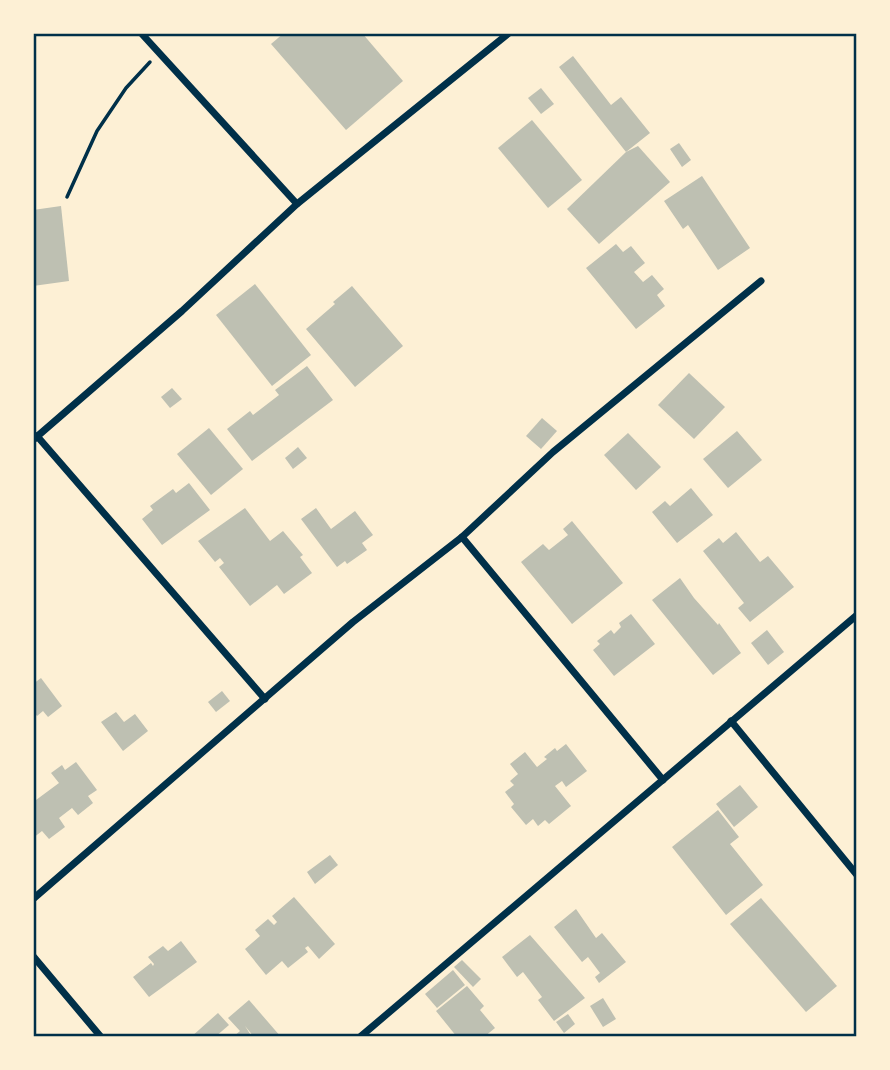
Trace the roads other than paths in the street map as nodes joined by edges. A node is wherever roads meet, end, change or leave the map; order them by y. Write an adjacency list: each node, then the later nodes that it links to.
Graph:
1 (141, 33): 3 (street)
2 (509, 33): 3 (street)
3 (297, 204): 5 (street)
4 (761, 281): 6 (street)
5 (35, 438): 8 (street)
6 (462, 537): 8 (street); 10 (street)
7 (857, 615): 9 (street)
8 (265, 699): 12 (street)
9 (730, 721): 10 (street); 11 (street)
10 (663, 780): 15 (street)
11 (857, 876)
12 (33, 899)
13 (33, 956): 14 (street)
14 (101, 1037)
15 (360, 1037)

